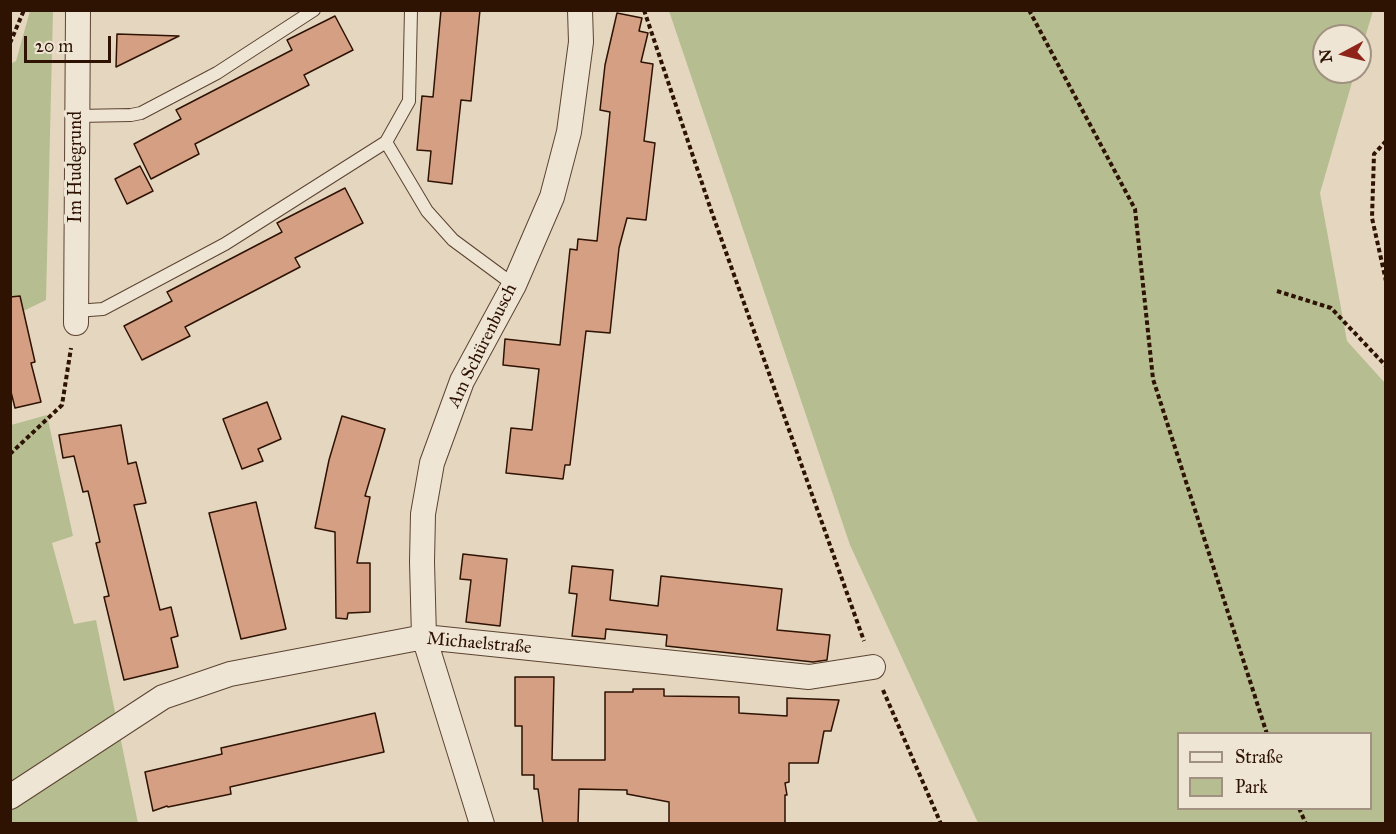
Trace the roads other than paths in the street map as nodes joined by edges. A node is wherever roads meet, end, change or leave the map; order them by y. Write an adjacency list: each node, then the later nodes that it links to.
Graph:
1 (78, 10): 5 (street, Im Hudegrund)
2 (314, 10): 5 (lane)
3 (411, 10): 6 (lane)
4 (580, 10): 7 (street, Am Schürenbusch)
5 (77, 116): 8 (street, Im Hudegrund)
6 (386, 142): 7 (lane); 8 (lane)
7 (514, 285): 9 (street, Am Schürenbusch)
8 (76, 317)
9 (424, 637): 10 (street, Michaelstraße); 11 (street, Michaelstraße); 12 (street, Am Schürenbusch)
10 (873, 667)
11 (10, 797)
12 (482, 824)

